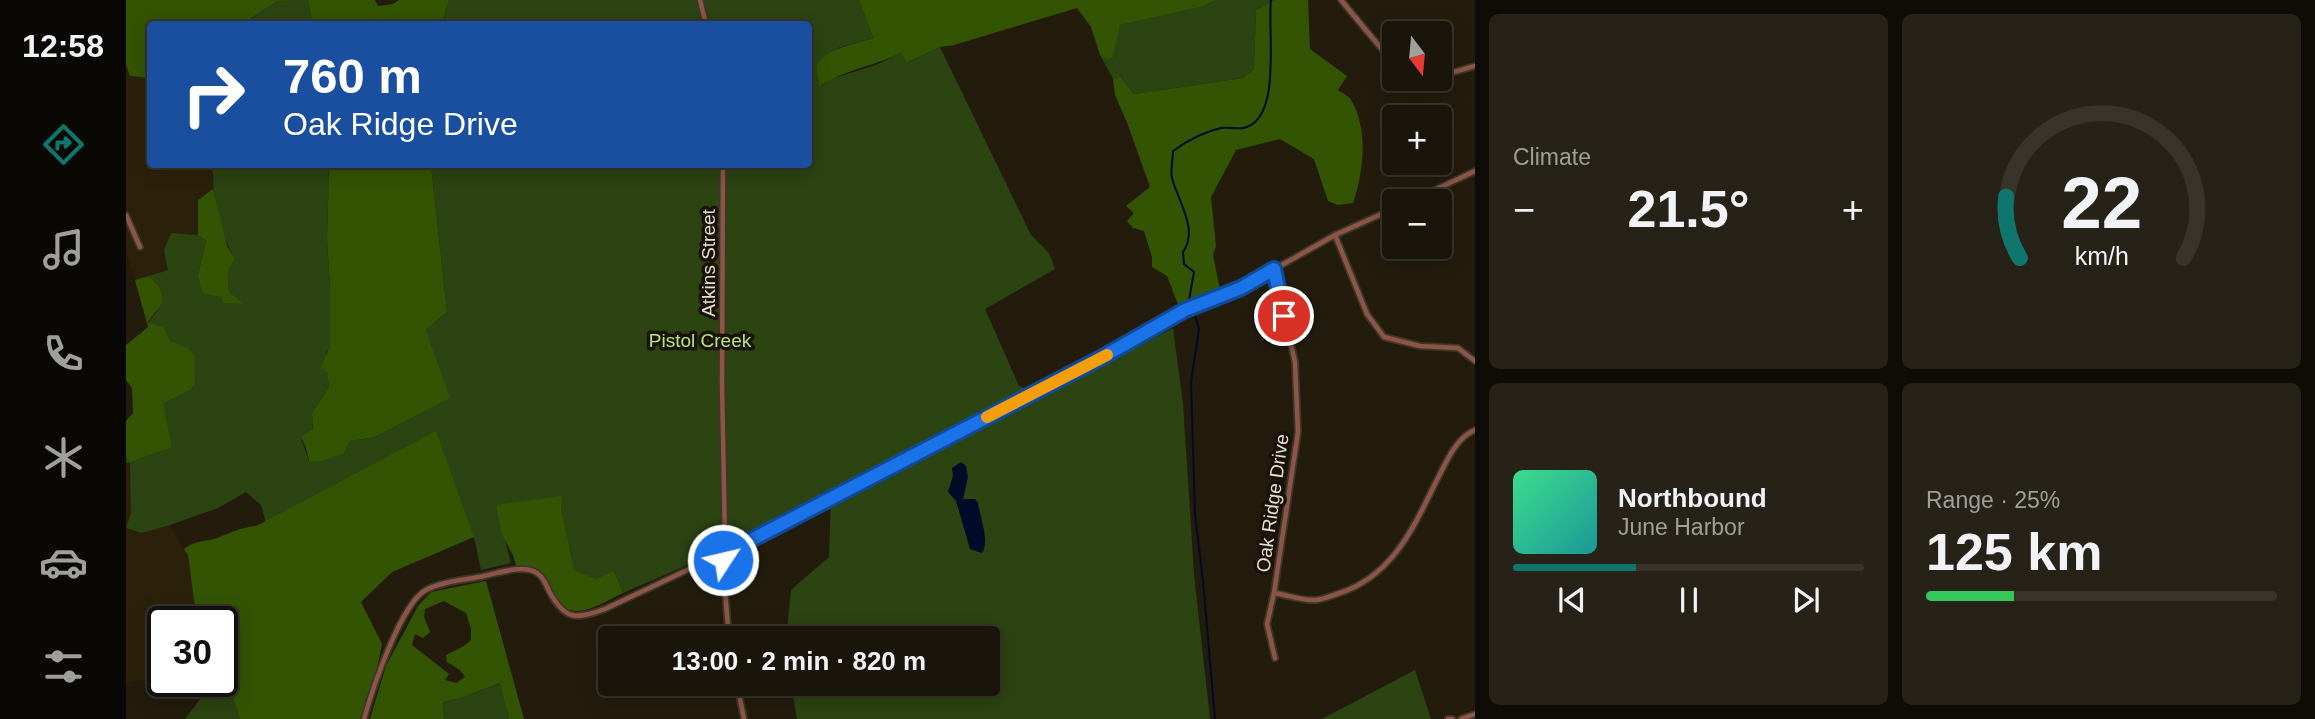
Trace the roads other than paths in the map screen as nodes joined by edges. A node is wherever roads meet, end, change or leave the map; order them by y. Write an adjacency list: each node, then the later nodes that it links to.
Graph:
1 (700, 0): 3 (street)
2 (1341, 0): 4 (street)
3 (705, 21)
4 (1382, 49)
5 (1475, 66): 6 (street)
6 (1452, 73)
7 (723, 168): 17 (street, Atkins Street)
8 (1475, 171): 9 (street)
9 (1437, 189)
10 (1382, 214): 12 (street)
11 (126, 215): 13 (street)
12 (1335, 235): 14 (street); 15 (street)
13 (140, 247)
14 (1274, 269): 17 (street); 18 (street, Oak Ridge Drive)
15 (1475, 361)
16 (1475, 430): 18 (street)
17 (724, 554): 19 (street, Atkins Street); 23 (street)
18 (1274, 593): 20 (street, Oak Ridge Drive)
19 (728, 626)
20 (1275, 658)
21 (739, 696): 24 (street)
22 (1475, 714): 25 (street)
23 (364, 719)
24 (744, 719)
25 (1461, 719)

